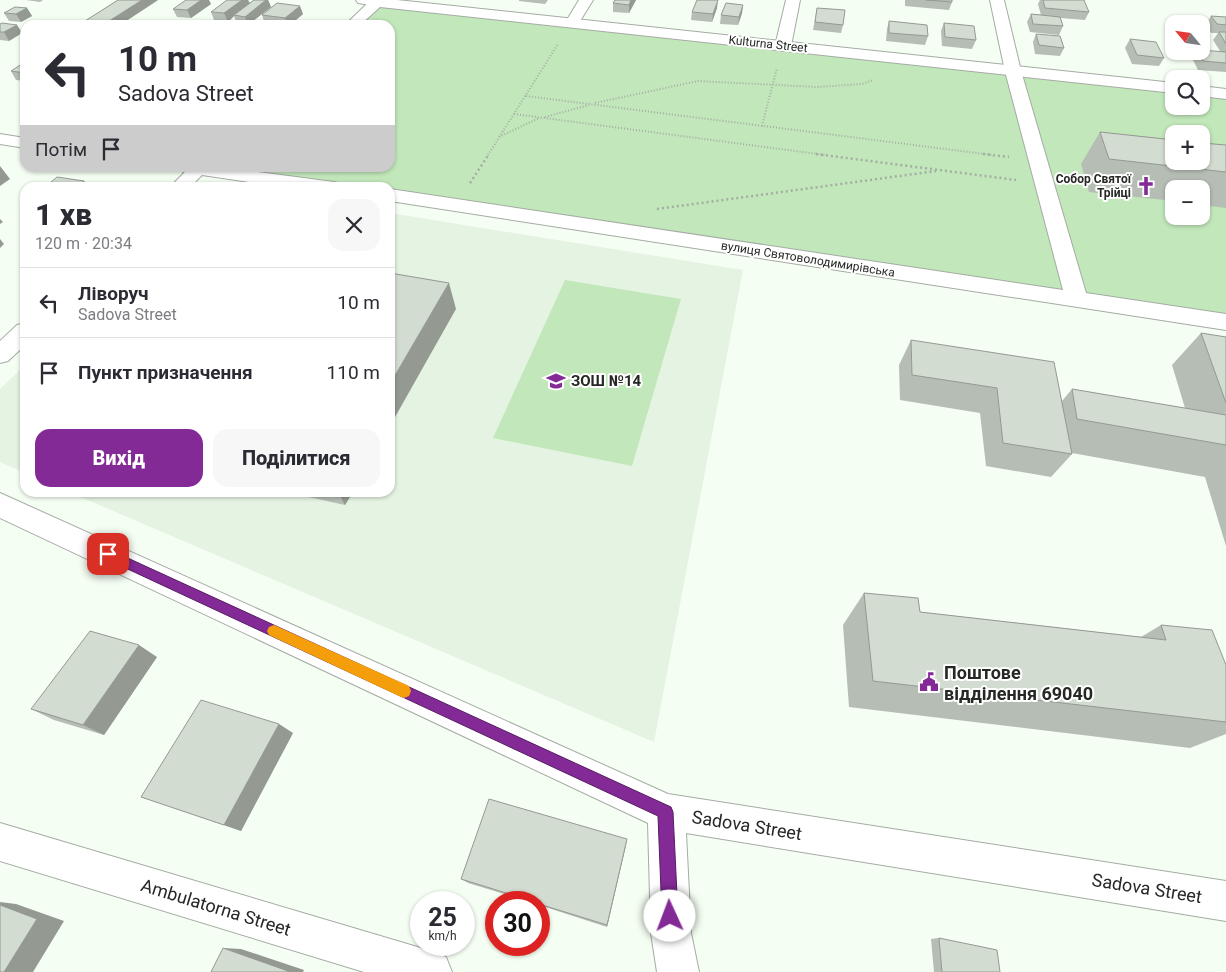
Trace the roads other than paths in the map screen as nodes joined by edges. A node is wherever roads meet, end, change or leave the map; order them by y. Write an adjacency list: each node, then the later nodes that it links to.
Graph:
1 (373, 0): 5 (street); 6 (street, Kulturna Street)
2 (586, 0): 6 (street)
3 (793, 0): 7 (street)
4 (998, 0): 8 (street)
5 (356, 20)
6 (572, 23): 7 (street, Kulturna Street)
7 (783, 46): 8 (street, Kulturna Street)
8 (1013, 71): 9 (street, Kulturna Street); 19 (street)
9 (1165, 87)
10 (1210, 92): 11 (street)
11 (1226, 94)
12 (0, 139): 13 (street)
13 (20, 142)
14 (192, 172): 16 (street)
15 (224, 172): 17 (street)
16 (183, 182)
17 (293, 182)
18 (395, 196): 19 (street, вулиця Святоволодимирівська)
19 (1077, 299): 20 (street, вулиця Святоволодимирівська)
20 (1226, 322)
21 (20, 336): 22 (street)
22 (0, 355)
23 (0, 504): 24 (street, Sadova Street)
24 (666, 812): 26 (street, Sadova Street); 28 (street)
25 (0, 842): 27 (street, Ambulatorna Street)
26 (1226, 901)
27 (431, 972)
28 (678, 972)

